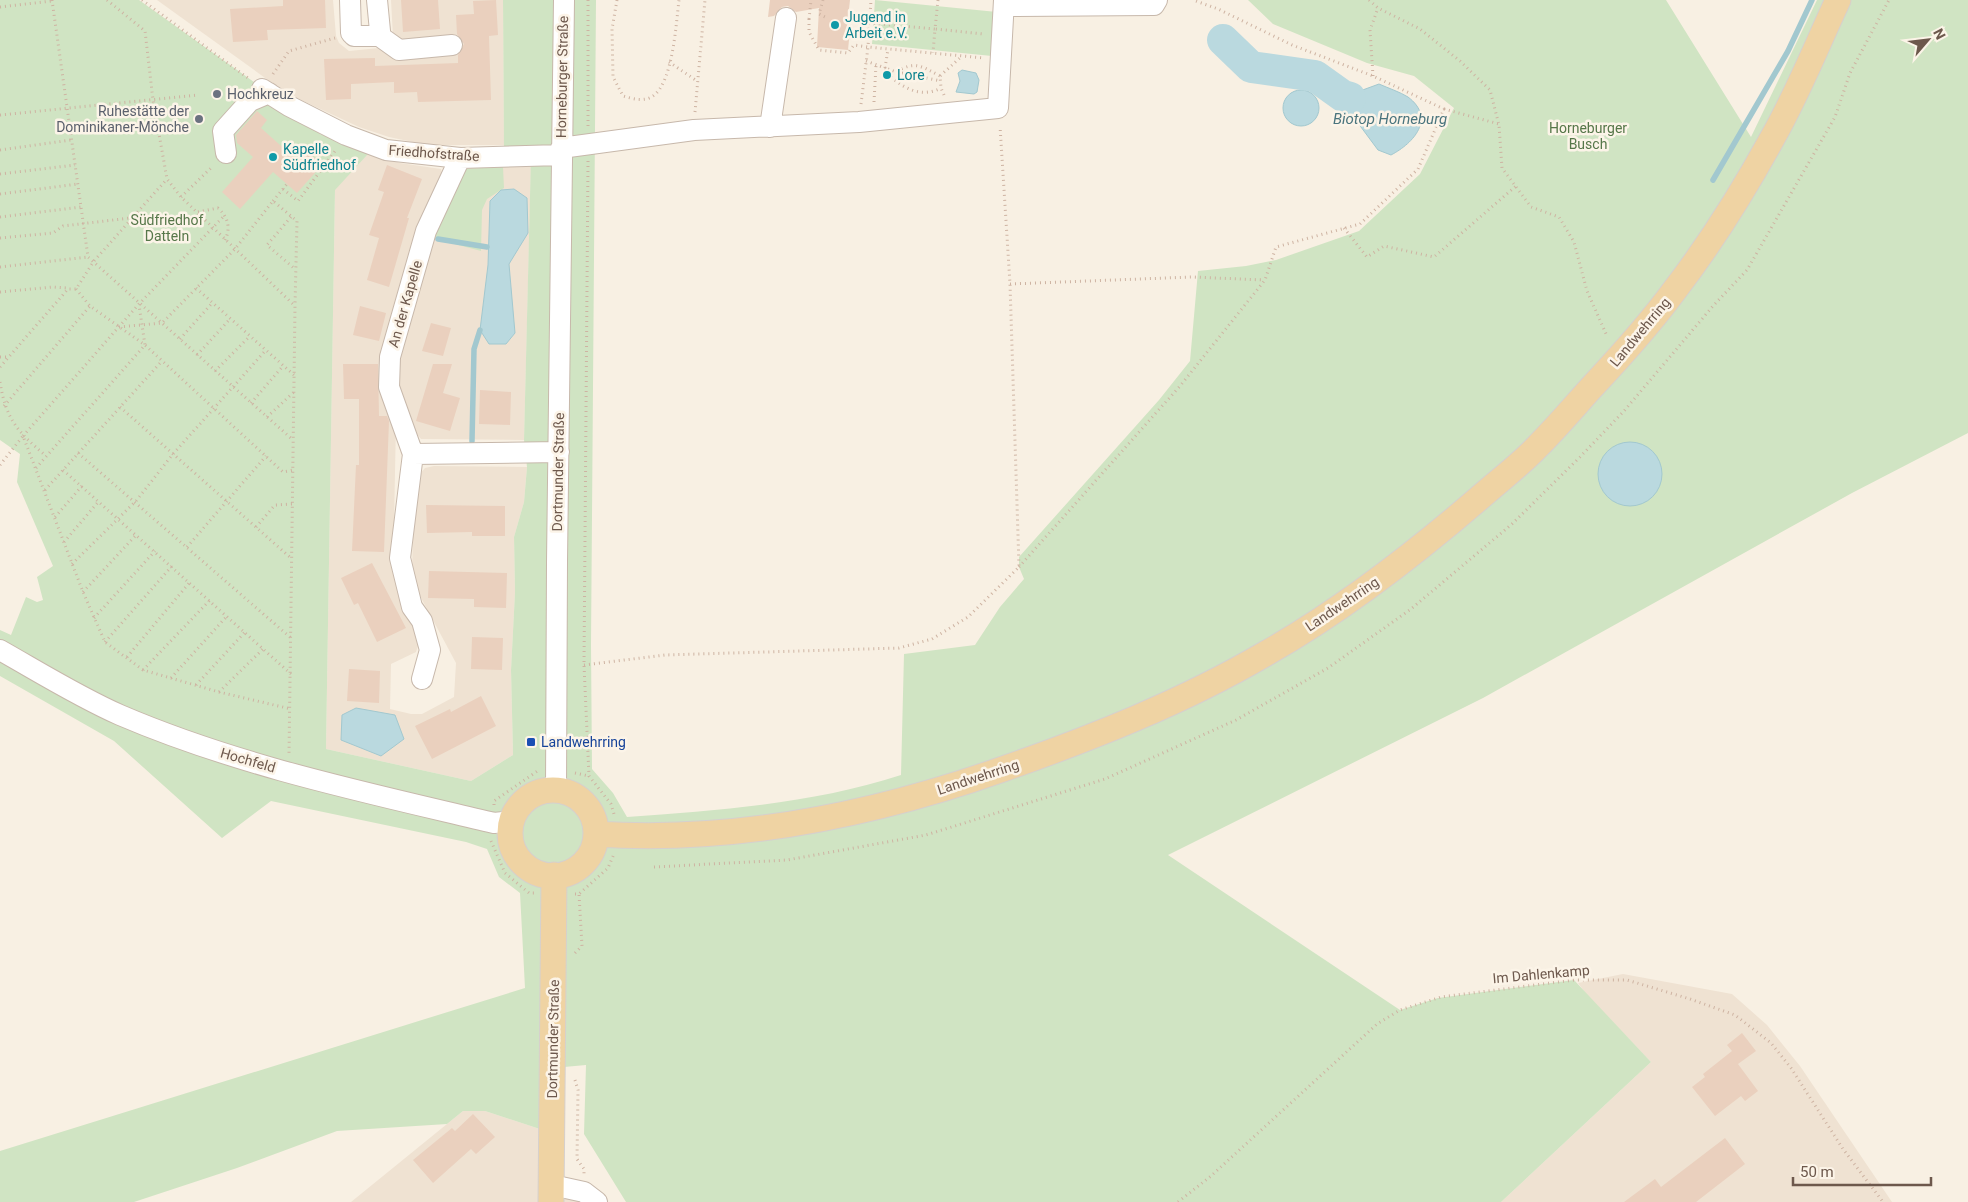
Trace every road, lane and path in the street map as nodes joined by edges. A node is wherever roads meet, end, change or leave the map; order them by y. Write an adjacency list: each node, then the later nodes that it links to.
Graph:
1 (52, 0): 21 (path); 54 (path)
2 (107, 0): 50 (path)
3 (142, 0): 48 (path)
4 (350, 0): 28 (street)
5 (377, 0): 29 (street)
6 (564, 0): 65 (street, Horneburger Straße)
7 (588, 0): 63 (path)
8 (617, 0): 38 (path)
9 (679, 0): 38 (path)
10 (705, 0): 46 (path)
11 (823, 0): 24 (path)
12 (871, 0): 26 (path)
13 (938, 0): 27 (path)
14 (1157, 0): 20 (street)
15 (1193, 0): 43 (path)
16 (1369, 0): 22 (path)
17 (1838, 0): 184 (main road, Landwehrring)
18 (1890, 0): 128 (path)
19 (1004, 3): 20 (street); 30 (street)
20 (1107, 3)
21 (0, 7)
22 (1378, 8): 43 (path); 58 (path)
23 (786, 18): 59 (street)
24 (826, 18)
25 (809, 19): 32 (path)
26 (869, 23): 27 (path); 32 (path)
27 (935, 29): 30 (path); 34 (path)
28 (351, 33): 29 (street); 48 (path)
29 (378, 35): 31 (street)
30 (1002, 36): 36 (street)
31 (452, 45)
32 (868, 47): 33 (path); 37 (path)
33 (888, 49): 34 (path); 40 (path)
34 (933, 53): 35 (path)
35 (963, 56): 36 (path); 42 (path)
36 (1001, 60): 53 (street)
37 (866, 61): 39 (path); 51 (path)
38 (669, 62): 46 (path)
39 (876, 65): 40 (path); 52 (path)
40 (887, 69): 41 (path); 44 (path); 44 (path)
41 (896, 72): 42 (path); 45 (path)
42 (940, 76): 45 (path)
43 (1373, 76): 55 (path)
44 (891, 77): 47 (path)
45 (940, 81): 47 (path)
46 (697, 82): 60 (path)
47 (940, 88): 56 (path)
48 (265, 91): 61 (street, Friedhofstraße); 66 (street)
49 (198, 95): 50 (path)
50 (153, 100): 54 (path); 70 (path)
51 (867, 106)
52 (873, 107)
53 (998, 108): 56 (street); 95 (path)
54 (67, 109): 57 (path); 62 (path)
55 (1444, 109): 58 (path); 86 (path)
56 (952, 112): 59 (street, Friedhofstraße)
57 (0, 115)
58 (1500, 125): 73 (path)
59 (770, 127): 60 (street, Friedhofstraße)
60 (694, 130): 63 (street, Friedhofstraße)
61 (346, 135): 67 (street, Friedhofstraße); 74 (path)
62 (71, 140): 64 (path); 68 (path)
63 (588, 143): 65 (street, Friedhofstraße); 170 (path)
64 (0, 150)
65 (561, 151): 67 (street, Friedhofstraße); 132 (street, Dortmunder Straße)
66 (226, 153): 76 (path)
67 (460, 158): 135 (street, An der Kapelle)
68 (75, 165): 69 (path); 71 (path)
69 (0, 174)
70 (167, 179): 76 (path); 83 (path)
71 (78, 184): 75 (path); 78 (path)
72 (287, 184): 74 (path)
73 (1516, 186): 86 (path); 109 (path)
74 (283, 189): 77 (path)
75 (0, 194)
76 (181, 197): 79 (path)
77 (273, 201): 82 (path); 89 (path)
78 (81, 207): 81 (path); 84 (path)
79 (197, 212): 80 (path); 85 (path)
80 (225, 214): 85 (path); 88 (path)
81 (0, 217)
82 (291, 217): 93 (path); 93 (path)
83 (131, 218): 84 (path); 91 (path)
84 (83, 223): 87 (path); 90 (path)
85 (212, 227): 88 (path); 101 (path)
86 (1344, 228): 94 (path)
87 (0, 238)
88 (226, 240): 89 (path)
89 (235, 249): 97 (path); 103 (path)
90 (88, 257): 91 (path); 92 (path)
91 (94, 261): 98 (path); 101 (path)
92 (0, 267)
93 (296, 269): 103 (path)
94 (1265, 280): 95 (path); 158 (path)
95 (1010, 284): 158 (path)
96 (68, 288): 98 (path); 99 (path); 115 (path)
97 (196, 288): 100 (path); 105 (path)
98 (76, 289): 102 (path)
99 (0, 292)
100 (213, 302): 104 (path); 110 (path)
101 (139, 304): 105 (path); 106 (path); 107 (path)
102 (90, 306): 107 (path); 125 (path)
103 (295, 306): 120 (path)
104 (230, 318): 108 (path); 113 (path)
105 (162, 323): 106 (path); 110 (path)
106 (143, 325): 107 (path); 111 (path)
107 (119, 327): 111 (path); 130 (path)
108 (250, 336): 112 (path); 119 (path)
109 (1606, 336)
110 (180, 339): 113 (path)
111 (145, 345): 116 (path); 136 (path)
112 (266, 350): 117 (path); 122 (path)
113 (198, 355): 119 (path)
114 (0, 357): 115 (path)
115 (9, 357): 118 (path)
116 (162, 361): 126 (path); 127 (path)
117 (283, 366): 120 (path); 124 (path)
118 (0, 367)
119 (216, 371): 122 (path)
120 (294, 375): 123 (path)
121 (0, 382): 125 (path)
122 (234, 388): 124 (path); 127 (path)
123 (294, 391): 129 (path); 131 (path)
124 (250, 402): 129 (path)
125 (4, 406): 130 (path)
126 (120, 407): 133 (path); 134 (path)
127 (215, 409): 134 (path); 137 (path)
128 (1624, 410)
129 (268, 418): 131 (path)
130 (23, 436): 136 (path); 138 (path); 139 (path)
131 (293, 441): 141 (path)
132 (558, 452): 135 (street); 180 (street, Dortmunder Straße)
133 (78, 453): 140 (path); 146 (path)
134 (173, 454): 144 (path); 146 (path)
135 (413, 454): 174 (street, An der Kapelle)
136 (46, 456): 139 (path)
137 (266, 456): 141 (path); 144 (path)
138 (0, 465)
139 (36, 468): 143 (path)
140 (63, 470): 142 (path); 143 (path)
141 (293, 470): 147 (path)
142 (82, 486): 145 (path); 148 (path)
143 (45, 490): 148 (path)
144 (226, 500): 150 (path); 153 (path)
145 (99, 501): 149 (path); 152 (path)
146 (136, 501): 149 (path); 153 (path)
147 (293, 504): 150 (path); 155 (path)
148 (55, 517): 152 (path)
149 (119, 518): 151 (path); 156 (path)
150 (256, 527): 155 (path)
151 (137, 534): 154 (path); 160 (path)
152 (64, 542): 156 (path)
153 (187, 547): 165 (path)
154 (155, 551): 157 (path); 163 (path)
155 (292, 559): 165 (path)
156 (72, 564): 160 (path)
157 (172, 566): 159 (path); 166 (path)
158 (1019, 567): 170 (path)
159 (190, 582): 161 (path); 169 (path)
160 (83, 592): 163 (path)
161 (210, 600): 162 (path); 171 (path)
162 (227, 616): 164 (path); 173 (path)
163 (94, 618): 166 (path)
164 (245, 632): 167 (path); 175 (path)
165 (291, 638): 172 (path)
166 (105, 642): 169 (path)
167 (263, 649): 172 (path); 176 (path)
168 (0, 650): 183 (street, Hochfeld)
169 (127, 657): 171 (path)
170 (584, 665): 179 (path)
171 (144, 670): 173 (path)
172 (291, 674): 177 (path)
173 (171, 678): 175 (path)
174 (422, 679)
175 (196, 685): 176 (path)
176 (219, 692): 177 (path)
177 (291, 709): 178 (path)
178 (280, 756)
179 (589, 776)
180 (556, 790): 183 (main road); 184 (main road)
181 (484, 800): 182 (path)
182 (494, 801)
183 (512, 821): 185 (main road)
184 (596, 834): 185 (main road)
185 (554, 876): 187 (main road, Dortmunder Straße)
186 (579, 894): 187 (path)
187 (563, 961): 188 (main road, Dortmunder Straße)
188 (563, 1069): 189 (main road, Dortmunder Straße); 190 (path)
189 (552, 1194): 190 (street)
190 (590, 1197)
191 (1178, 1202): 192 (path, Im Dahlenkamp)
192 (1883, 1202)

